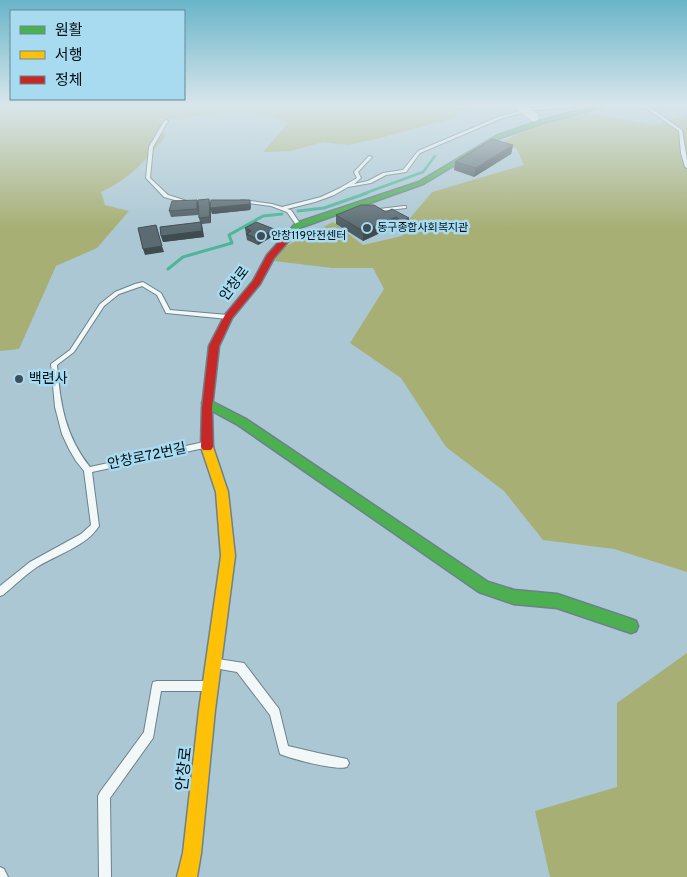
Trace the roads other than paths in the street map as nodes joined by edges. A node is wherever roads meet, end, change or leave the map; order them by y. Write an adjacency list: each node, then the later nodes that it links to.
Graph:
1 (151, 147): 9 (lane)
2 (431, 147): 7 (lane)
3 (481, 147): 13 (street, 안창로)
4 (682, 147): 6 (lane)
5 (370, 157): 7 (lane)
6 (687, 167)
7 (348, 186): 11 (lane)
8 (234, 202): 11 (lane)
9 (200, 203)
10 (404, 207): 12 (lane)
11 (282, 208): 15 (lane)
12 (366, 211)
13 (331, 212): 14 (lane); 15 (street, 안창로)
14 (343, 218)
15 (299, 225): 16 (street, 안창로)
16 (228, 317): 17 (street, 안창로); 19 (lane, 안창로72번길)
17 (207, 403): 18 (street, 안창로); 21 (street)
18 (206, 444): 19 (lane, 안창로72번길); 22 (street, 안창로)
19 (88, 470): 20 (lane, 안창로72번길)
20 (0, 592)
21 (631, 626)
22 (214, 663): 23 (street, 안창로); 24 (lane)
23 (210, 686): 27 (lane); 28 (street, 안창로)
24 (343, 763)
25 (0, 873): 26 (lane)
26 (2, 877)
27 (106, 877)
28 (187, 877)

